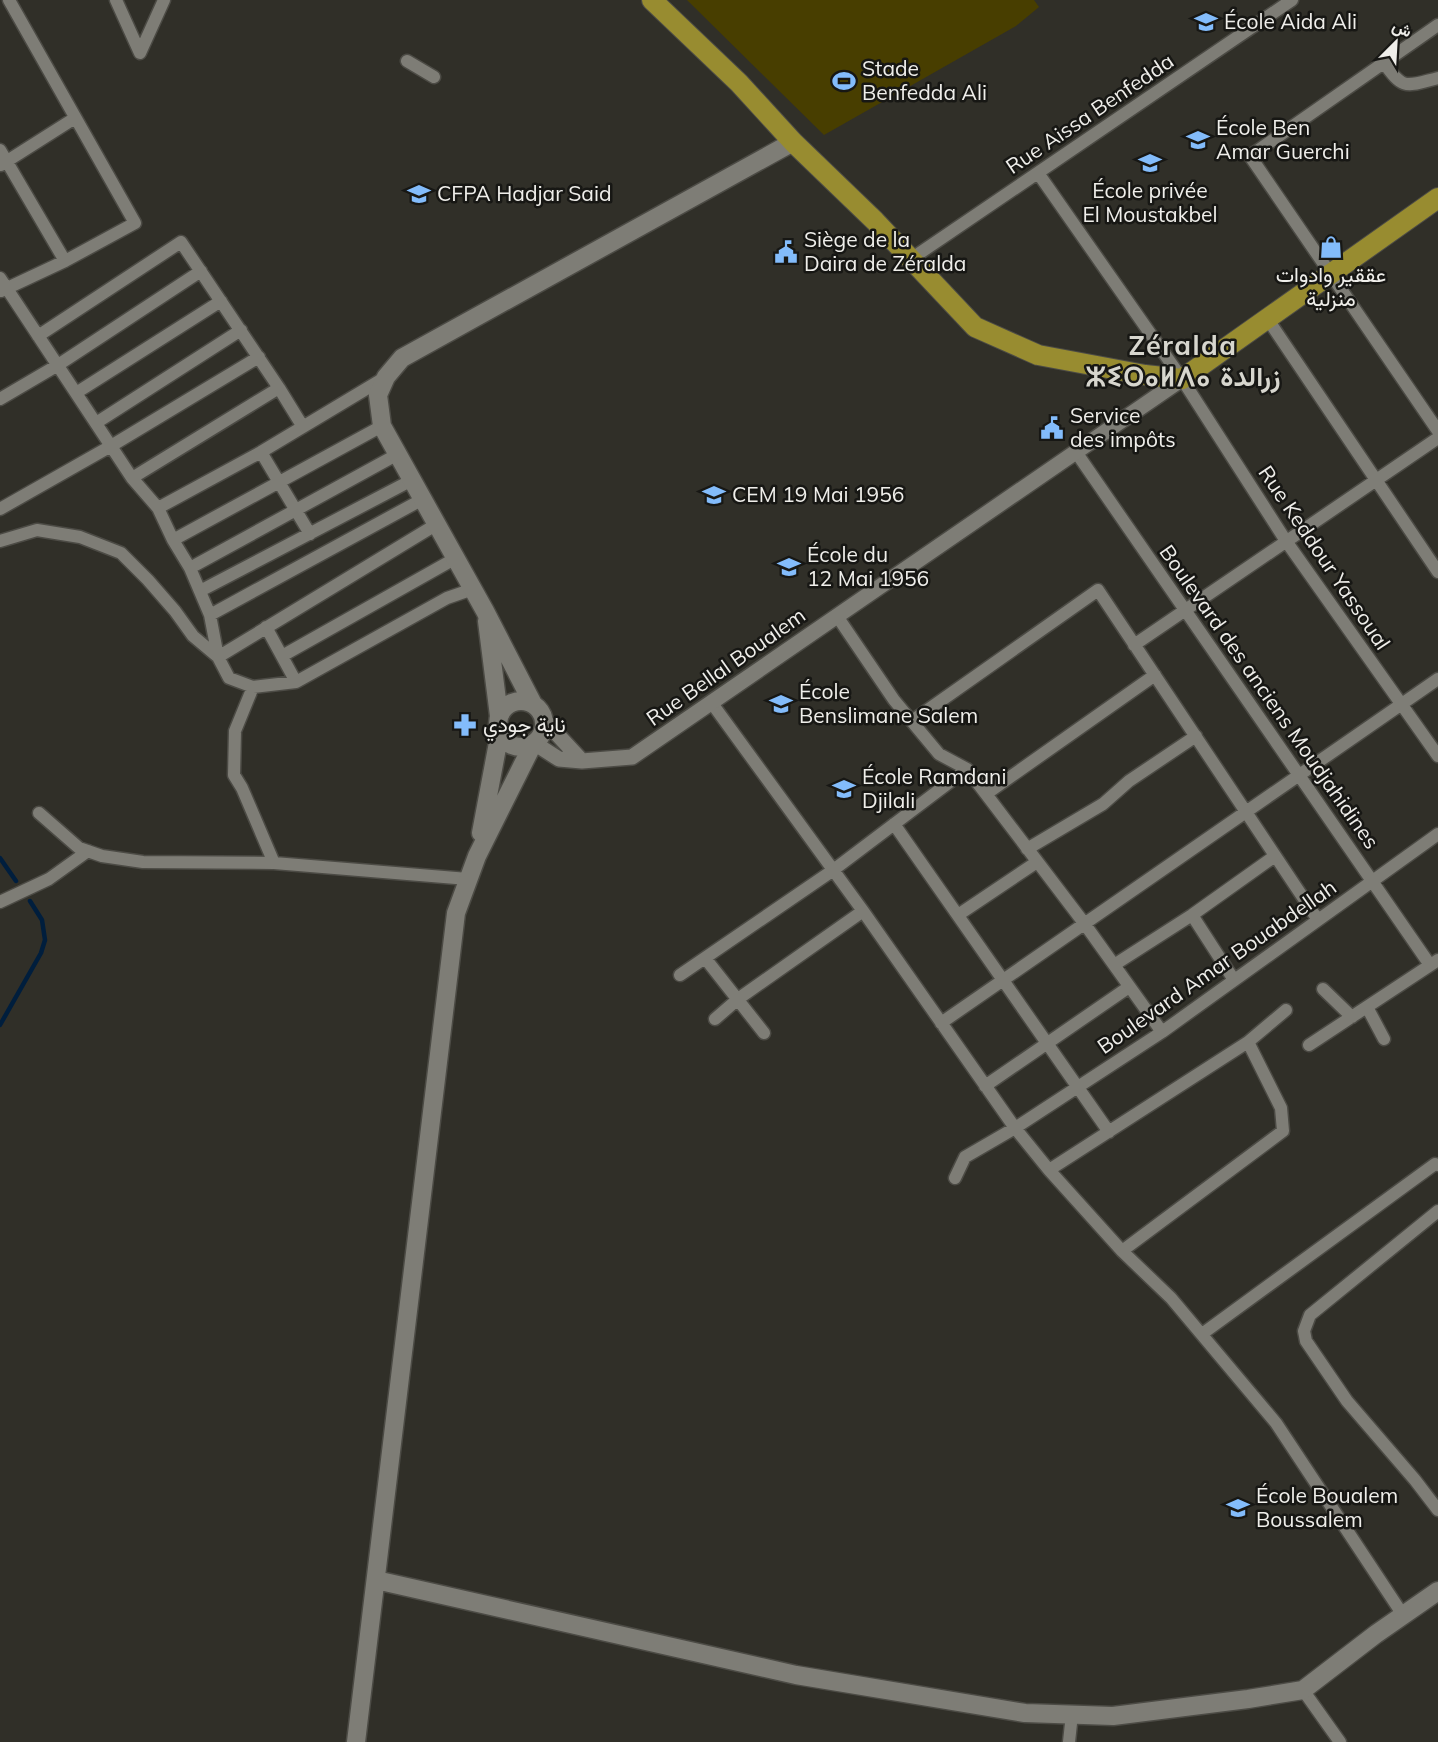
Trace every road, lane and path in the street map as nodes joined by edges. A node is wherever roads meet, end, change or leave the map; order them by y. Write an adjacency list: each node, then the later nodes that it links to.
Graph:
1 (9, 0): 11 (street)
2 (116, 0): 3 (street)
3 (164, 0)
4 (652, 0): 12 (main road)
5 (1292, 0): 15 (street, Rue Aissa Benfedda)
6 (1438, 25): 8 (street)
7 (406, 62): 9 (street)
8 (1384, 63): 10 (street); 20 (street)
9 (434, 77)
10 (1438, 78)
11 (75, 118): 14 (street); 18 (street)
12 (793, 142): 17 (main road); 28 (main road)
13 (0, 150): 14 (street)
14 (3, 164): 18 (street)
15 (1038, 173): 17 (street, Rue Aissa Benfedda); 29 (street, Rue Keddour Yassoual)
16 (1438, 198): 20 (main road)
17 (911, 259): 29 (main road)
18 (65, 261): 21 (street)
19 (201, 271): 22 (street); 25 (street); 27 (street)
20 (1331, 273): 23 (main road); 36 (street)
21 (2, 286): 25 (street)
22 (221, 301): 24 (street); 31 (street)
23 (1267, 318): 29 (main road); 43 (street)
24 (241, 330): 26 (street); 33 (street)
25 (38, 336): 27 (street)
26 (259, 357): 30 (street); 38 (street)
27 (58, 365): 31 (street); 32 (street)
28 (386, 377): 34 (main road); 35 (street)
29 (1182, 379): 40 (street, Rue Bellal Boualem); 54 (street, Rue Keddour Yassoual)
30 (279, 388): 35 (street); 42 (street)
31 (76, 393): 33 (street)
32 (0, 399)
33 (96, 423): 38 (street)
34 (382, 426): 41 (main road); 45 (street)
35 (303, 427): 39 (street)
36 (1438, 431)
37 (1438, 438): 43 (street)
38 (111, 446): 42 (street); 48 (street)
39 (261, 452): 45 (street); 47 (street)
40 (1076, 452): 61 (street, Boulevard des anciens Moudjahidines); 63 (street, Rue Bellal Boualem)
41 (398, 454): 44 (main road); 49 (street)
42 (132, 478): 47 (street)
43 (1376, 479): 54 (street); 57 (street)
44 (412, 480): 46 (main road); 51 (street)
45 (279, 482): 49 (street); 52 (street)
46 (423, 499): 50 (main road); 62 (street)
47 (158, 507): 52 (street)
48 (0, 509)
49 (295, 511): 51 (street); 56 (street)
50 (437, 524): 55 (main road); 64 (street)
51 (310, 534): 59 (street)
52 (172, 540): 56 (street)
53 (0, 541): 67 (street)
54 (1286, 541): 61 (street); 74 (street, Rue Keddour Yassoual)
55 (456, 558): 58 (main road); 66 (street)
56 (190, 568): 59 (street)
57 (1438, 572)
58 (474, 589): 60 (main road); 70 (street)
59 (200, 591): 62 (street)
60 (485, 610): 73 (main road); 77 (main road)
61 (1186, 610): 65 (street); 83 (street, Boulevard des anciens Moudjahidines)
62 (210, 615): 67 (street)
63 (837, 616): 72 (street, Rue Bellal Boualem); 76 (street)
64 (266, 627): 66 (street); 67 (street)
65 (1134, 645): 68 (street); 76 (street)
66 (282, 656): 70 (street)
67 (218, 657): 71 (street)
68 (1155, 675): 78 (street); 84 (street)
69 (1438, 679): 74 (street)
70 (296, 682): 71 (street)
71 (253, 687): 94 (street)
72 (711, 702): 81 (street, Rue Bellal Boualem); 95 (street)
73 (533, 704): 75 (main road); 77 (main road)
74 (1401, 704): 80 (street, Rue Keddour Yassoual); 83 (street)
75 (544, 720): 79 (main road); 81 (street)
76 (912, 721): 82 (street)
77 (499, 724): 79 (main road); 91 (main road)
78 (1196, 736): 85 (street); 89 (street)
79 (533, 743): 81 (street, Rue Bellal Boualem); 91 (main road)
80 (1438, 756)
81 (582, 761)
82 (967, 769): 84 (street); 87 (street)
83 (1298, 774): 85 (street); 97 (street, Boulevard des anciens Moudjahidines)
84 (986, 794): 89 (street)
85 (1246, 811): 92 (street); 103 (street)
86 (39, 813): 90 (street)
87 (894, 824): 95 (street); 100 (street)
88 (1438, 834): 97 (street, Boulevard Amar Bouabdellah)
89 (1028, 849): 93 (street)
90 (88, 851): 94 (street); 98 (street)
91 (477, 856): 96 (main road)
92 (1275, 856): 101 (street); 102 (street)
93 (1037, 862): 100 (street); 103 (street)
94 (274, 863): 96 (street)
95 (832, 871): 99 (street); 104 (street)
96 (468, 879): 135 (main road)
97 (1372, 881): 102 (street, Boulevard Amar Bouabdellah); 105 (street, Boulevard des anciens Moudjahidines)
98 (0, 902)
99 (863, 911): 112 (street); 117 (street)
100 (958, 915): 108 (street)
101 (1192, 915): 106 (street); 109 (street)
102 (1318, 920): 109 (street, Boulevard Amar Bouabdellah)
103 (1084, 923): 106 (street); 108 (street)
104 (705, 958): 107 (street); 112 (street)
105 (1434, 962): 113 (street)
106 (1114, 965): 110 (street)
107 (680, 975)
108 (1003, 980): 117 (street); 122 (street)
109 (1234, 980): 118 (street, Boulevard Amar Bouabdellah)
110 (1129, 987): 118 (street); 122 (street)
111 (1323, 989): 115 (street)
112 (738, 999): 116 (street); 119 (street)
113 (1367, 1007): 115 (street); 120 (street)
114 (1286, 1010): 121 (street)
115 (1352, 1017): 123 (street)
116 (715, 1019)
117 (941, 1023): 124 (street)
118 (1162, 1032): 125 (street, Boulevard Amar Bouabdellah)
119 (764, 1034)
120 (1384, 1039)
121 (1248, 1042): 127 (street); 132 (street)
122 (1047, 1043): 124 (street); 125 (street)
123 (1309, 1045)
124 (985, 1086): 126 (street)
125 (1078, 1087): 126 (street, Boulevard Amar Bouabdellah); 127 (street)
126 (1016, 1128): 129 (street); 130 (street, Boulevard Amar Bouabdellah)
127 (1109, 1132): 129 (street)
128 (1438, 1165): 133 (street)
129 (1049, 1170): 132 (street)
130 (956, 1178)
131 (1438, 1211): 134 (street)
132 (1122, 1251): 133 (street)
133 (1202, 1334): 137 (street)
134 (1438, 1510)
135 (376, 1580): 139 (main road); 140 (main road)
136 (1438, 1591): 137 (main road)
137 (1402, 1615): 138 (main road)
138 (1303, 1690): 139 (main road); 142 (street)
139 (1072, 1714): 141 (street)
140 (356, 1742)
141 (1069, 1742)
142 (1340, 1742)

